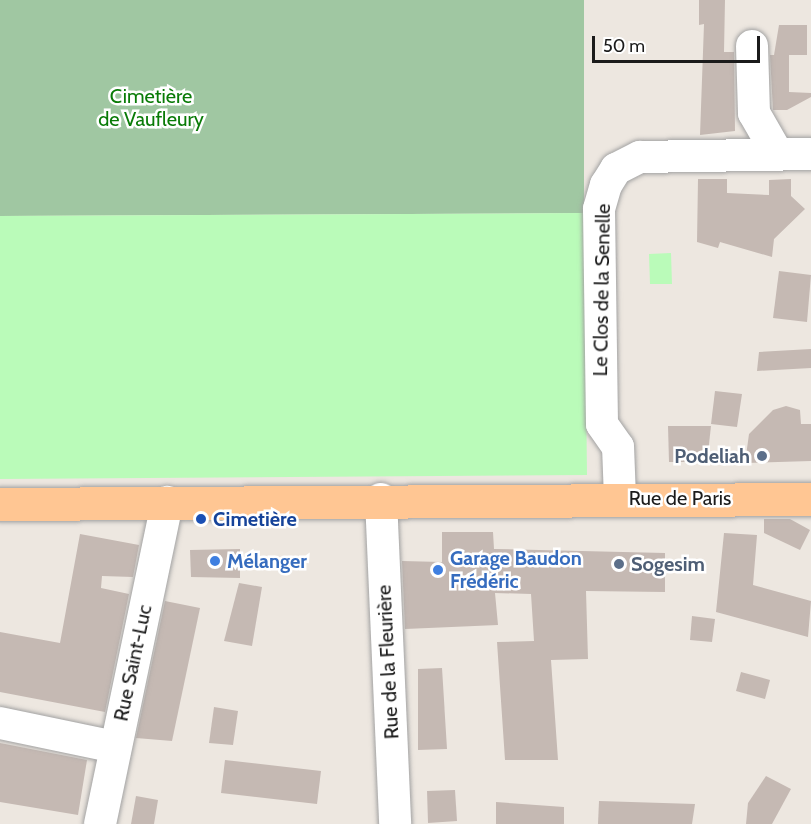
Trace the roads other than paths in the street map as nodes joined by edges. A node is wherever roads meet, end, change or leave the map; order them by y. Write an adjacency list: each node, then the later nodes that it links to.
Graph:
1 (752, 45): 2 (street)
2 (777, 153): 3 (street, Le Clos de la Senelle); 4 (street, Le Clos de la Senelle)
3 (811, 154)
4 (620, 498): 5 (main road, Rue de Paris); 6 (main road, Rue de Paris)
5 (381, 499): 7 (main road, Rue de Paris); 12 (street, Rue de la Fleurière)
6 (811, 499)
7 (167, 502): 8 (main road, Rue de Paris); 10 (street, Rue Saint-Luc)
8 (0, 504)
9 (0, 723): 10 (street)
10 (115, 747): 11 (street, Rue Saint-Luc)
11 (100, 824)
12 (395, 824)

